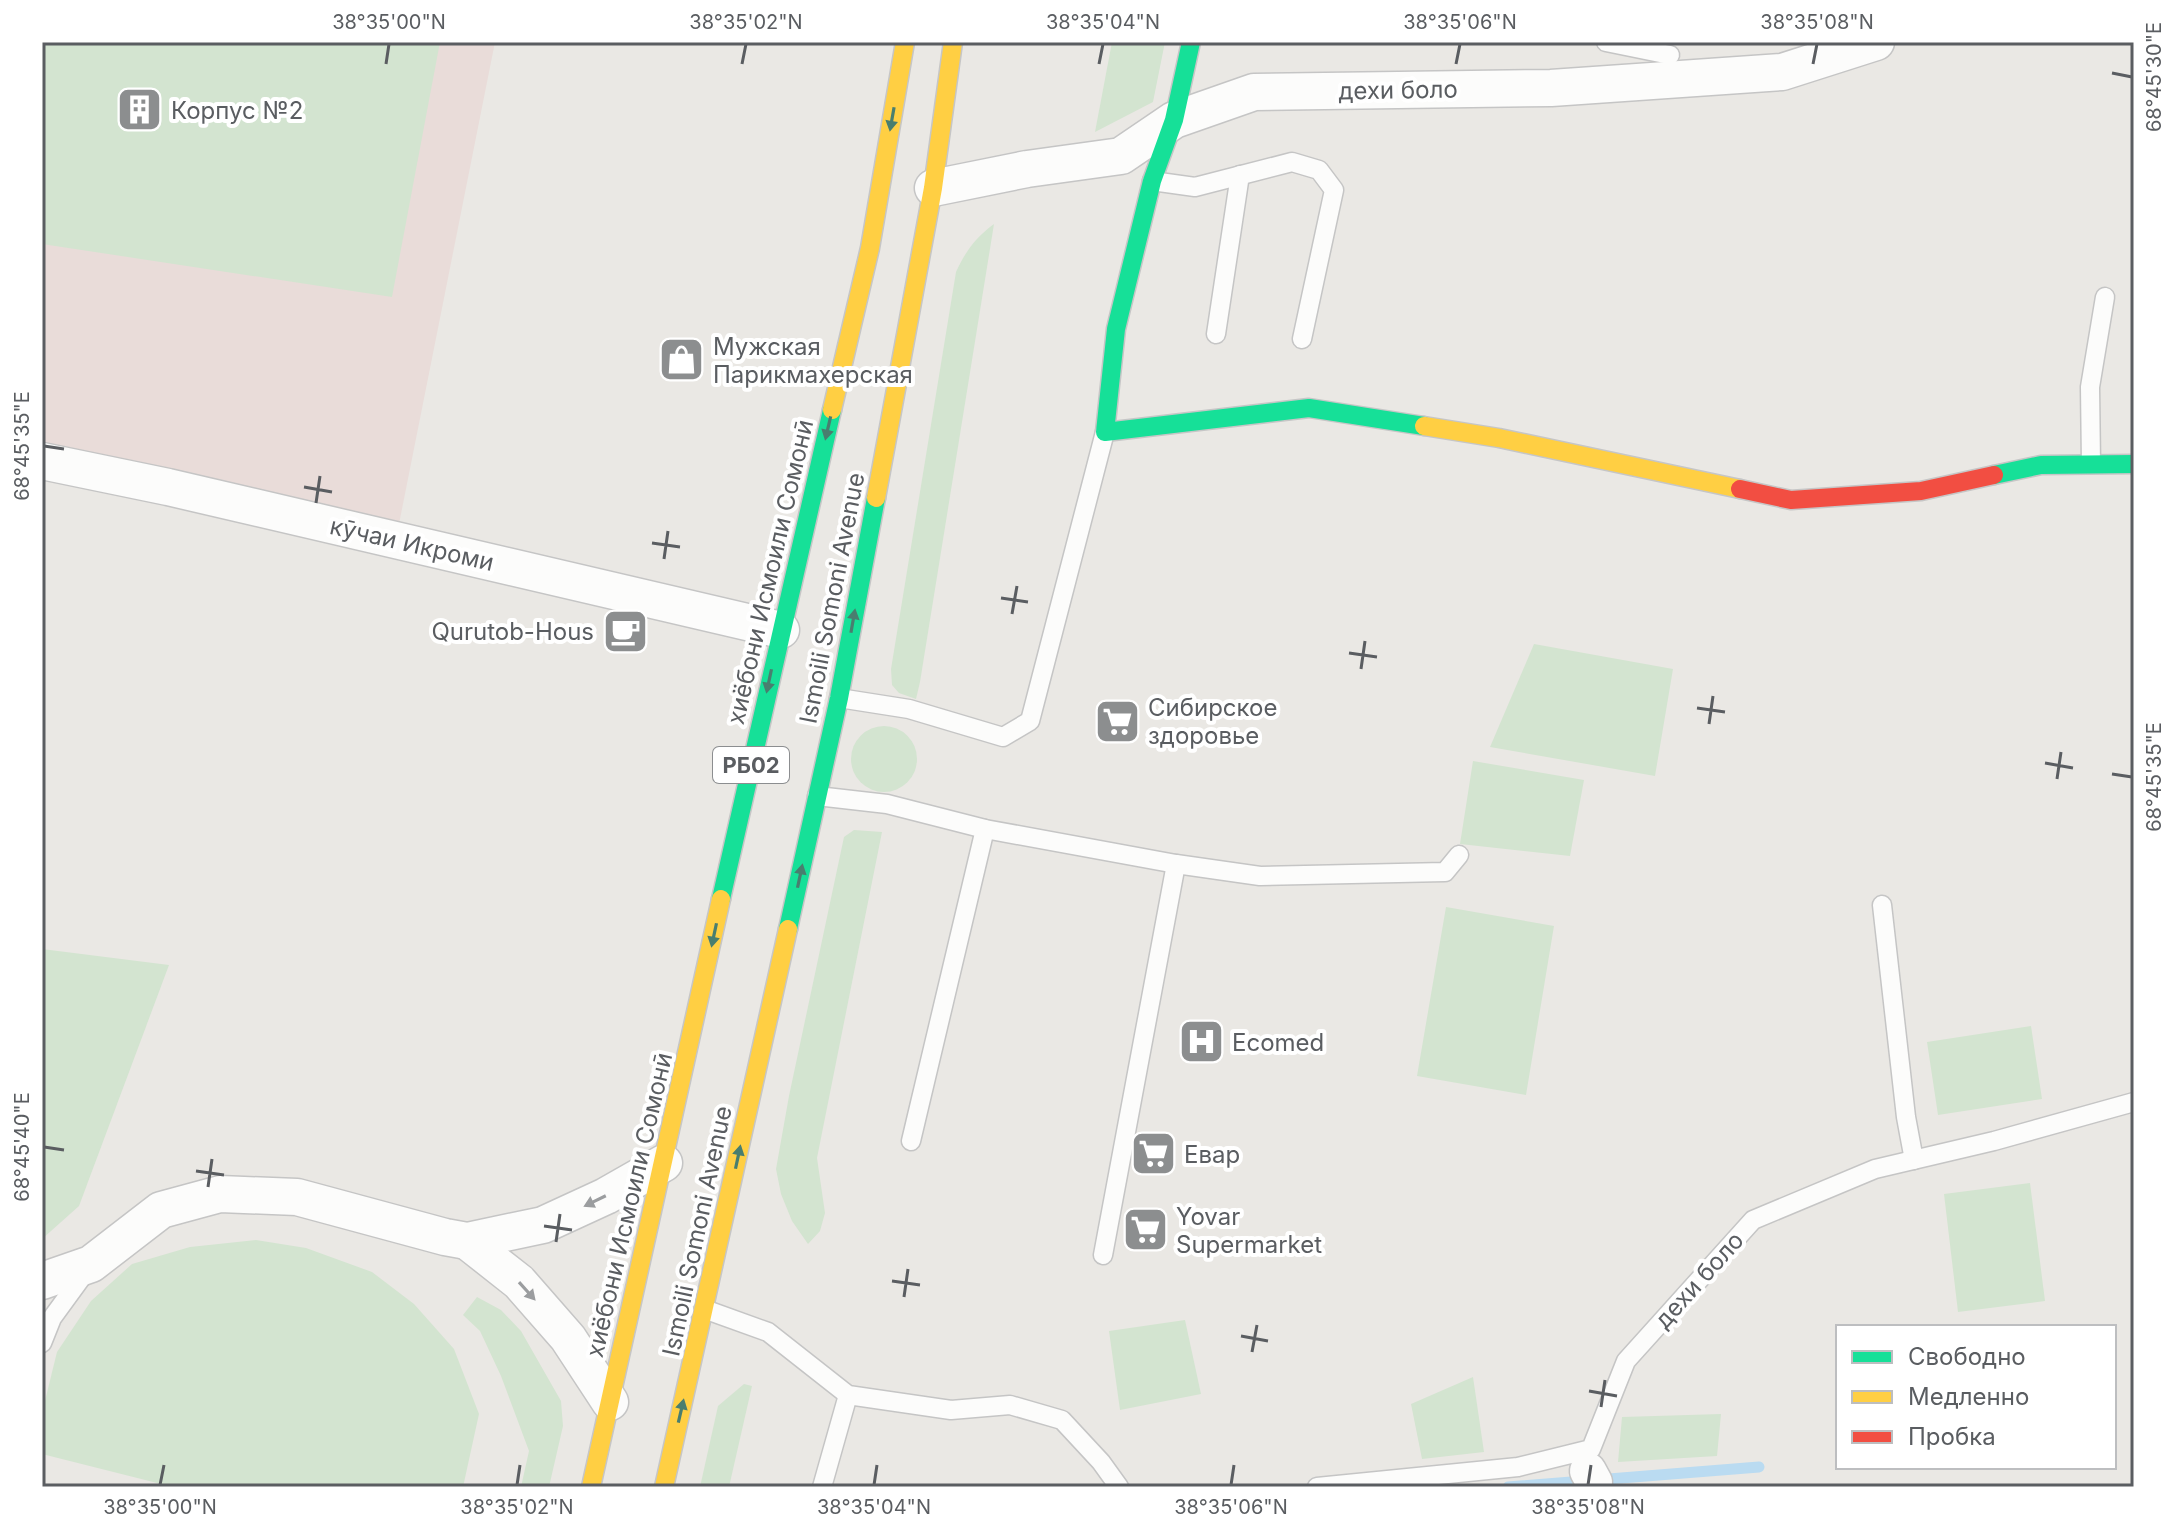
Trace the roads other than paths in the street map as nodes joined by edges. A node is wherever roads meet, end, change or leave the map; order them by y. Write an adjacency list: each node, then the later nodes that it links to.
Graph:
1 (905, 42): 21 (main road, хиёбони Исмоили Сомонӣ / РБ02, one-way to 21)
2 (953, 42): 9 (main road, Ismoili Somoni Avenue / РБ02)
3 (972, 42): 9 (main road, РБ02)
4 (1191, 42): 10 (main road)
5 (1606, 42): 8 (lane)
6 (1876, 42): 7 (street, дехи боло)
7 (1784, 57): 8 (street, дехи боло)
8 (1669, 59): 10 (street, дехи боло)
9 (945, 98): 13 (main road, Ismoili Somoni Avenue / РБ02)
10 (1174, 120): 12 (main road); 13 (street, дехи боло)
11 (1240, 175): 12 (lane); 15 (lane); 16 (lane)
12 (1152, 181): 17 (main road)
13 (933, 188): 22 (main road, Ismoili Somoni Avenue / РБ02, one-way to 13)
14 (2105, 297): 19 (lane)
15 (1216, 334)
16 (1302, 339)
17 (1105, 432): 19 (main road); 22 (lane)
18 (42, 461): 21 (street, кӯчаи Икроми)
19 (2091, 464): 20 (main road)
20 (2134, 464)
21 (781, 630): 31 (main road, хиёбони Исмоили Сомонӣ / РБ02, one-way to 31)
22 (839, 698): 23 (main road, Ismoili Somoni Avenue / РБ02)
23 (817, 796): 24 (lane); 36 (main road, Ismoili Somoni Avenue / РБ02, one-way to 23)
24 (985, 829): 26 (lane); 29 (lane)
25 (1459, 855): 26 (lane)
26 (1176, 864): 33 (lane)
27 (1882, 905): 30 (lane)
28 (2134, 1102): 30 (lane, дехи боло)
29 (911, 1141)
30 (1914, 1160): 44 (lane, дехи боло)
31 (664, 1163): 32 (street, one-way to 32); 39 (main road, хиёбони Исмоили Сомонӣ / РБ02)
32 (467, 1241): 34 (street); 39 (street, one-way to 39)
33 (1103, 1255)
34 (91, 1264): 35 (street); 37 (lane)
35 (42, 1281)
36 (704, 1309): 38 (lane); 41 (main road, Ismoili Somoni Avenue / РБ02, one-way to 36)
37 (42, 1343)
38 (848, 1395): 42 (lane); 43 (lane)
39 (610, 1402): 40 (main road, хиёбони Исмоили Сомонӣ / РБ02)
40 (591, 1487)
41 (664, 1487)
42 (822, 1487)
43 (1119, 1487)
44 (1317, 1487)

